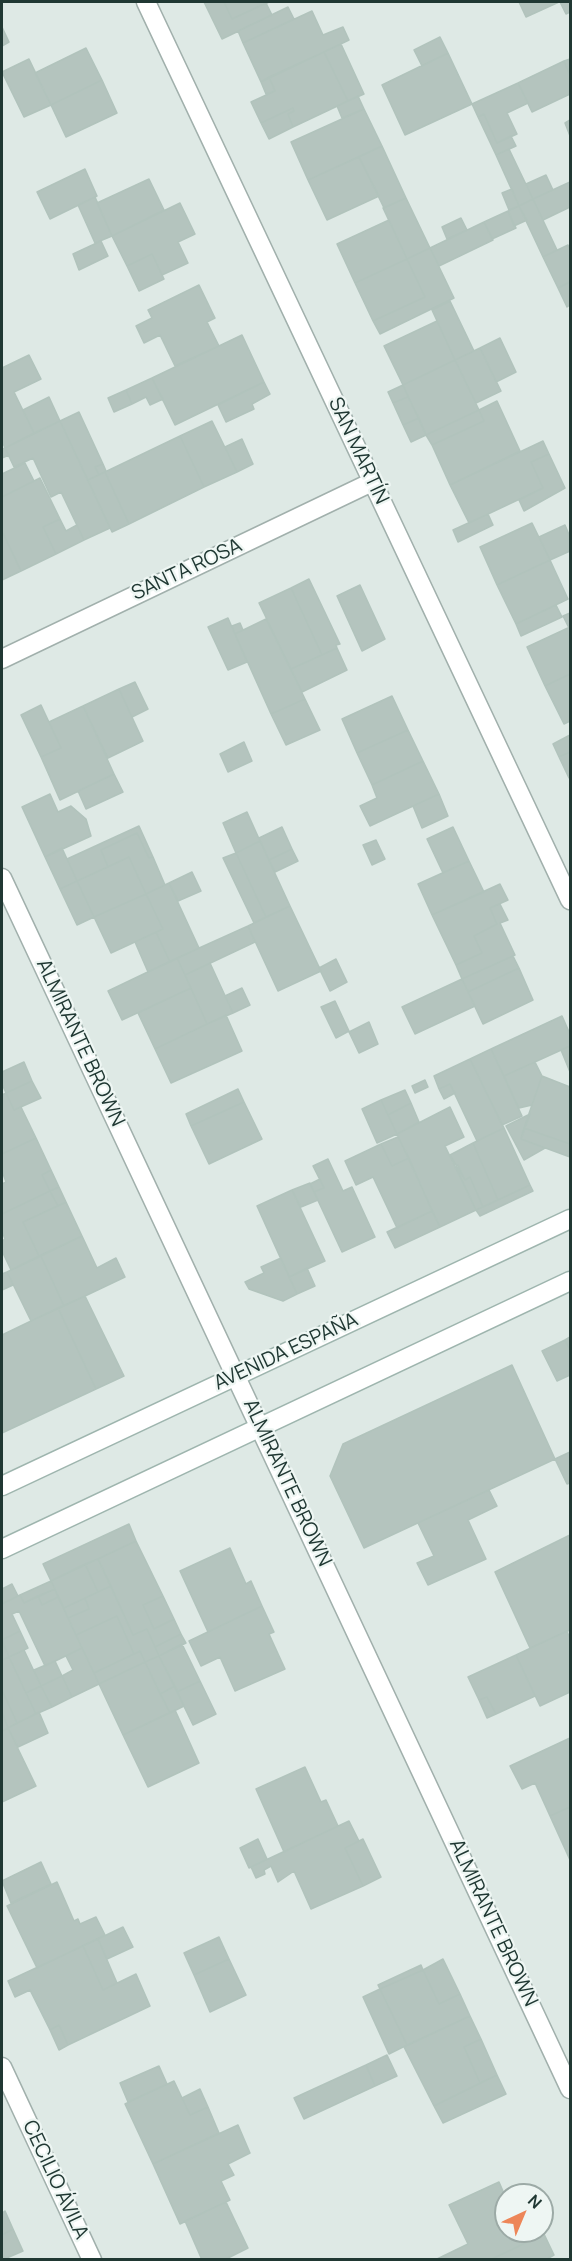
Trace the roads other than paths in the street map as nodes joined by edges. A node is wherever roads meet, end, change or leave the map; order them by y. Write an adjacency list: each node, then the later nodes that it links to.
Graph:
1 (146, 2): 2 (street, SAN MARTÍN)
2 (372, 482): 3 (street, SANTA ROSA); 5 (street, SAN MARTÍN)
3 (2, 659)
4 (2, 878): 8 (street, ALMIRANTE BROWN)
5 (570, 900)
6 (570, 1219): 8 (street, AVENIDA ESPAÑA)
7 (570, 1281): 9 (street)
8 (237, 1376): 9 (street, ALMIRANTE BROWN); 10 (street, AVENIDA ESPAÑA)
9 (261, 1427): 11 (street); 13 (street, ALMIRANTE BROWN)
10 (2, 1486)
11 (2, 1549)
12 (2, 2067): 14 (street, CECILIO ÁVILA)
13 (570, 2089)
14 (92, 2259)

